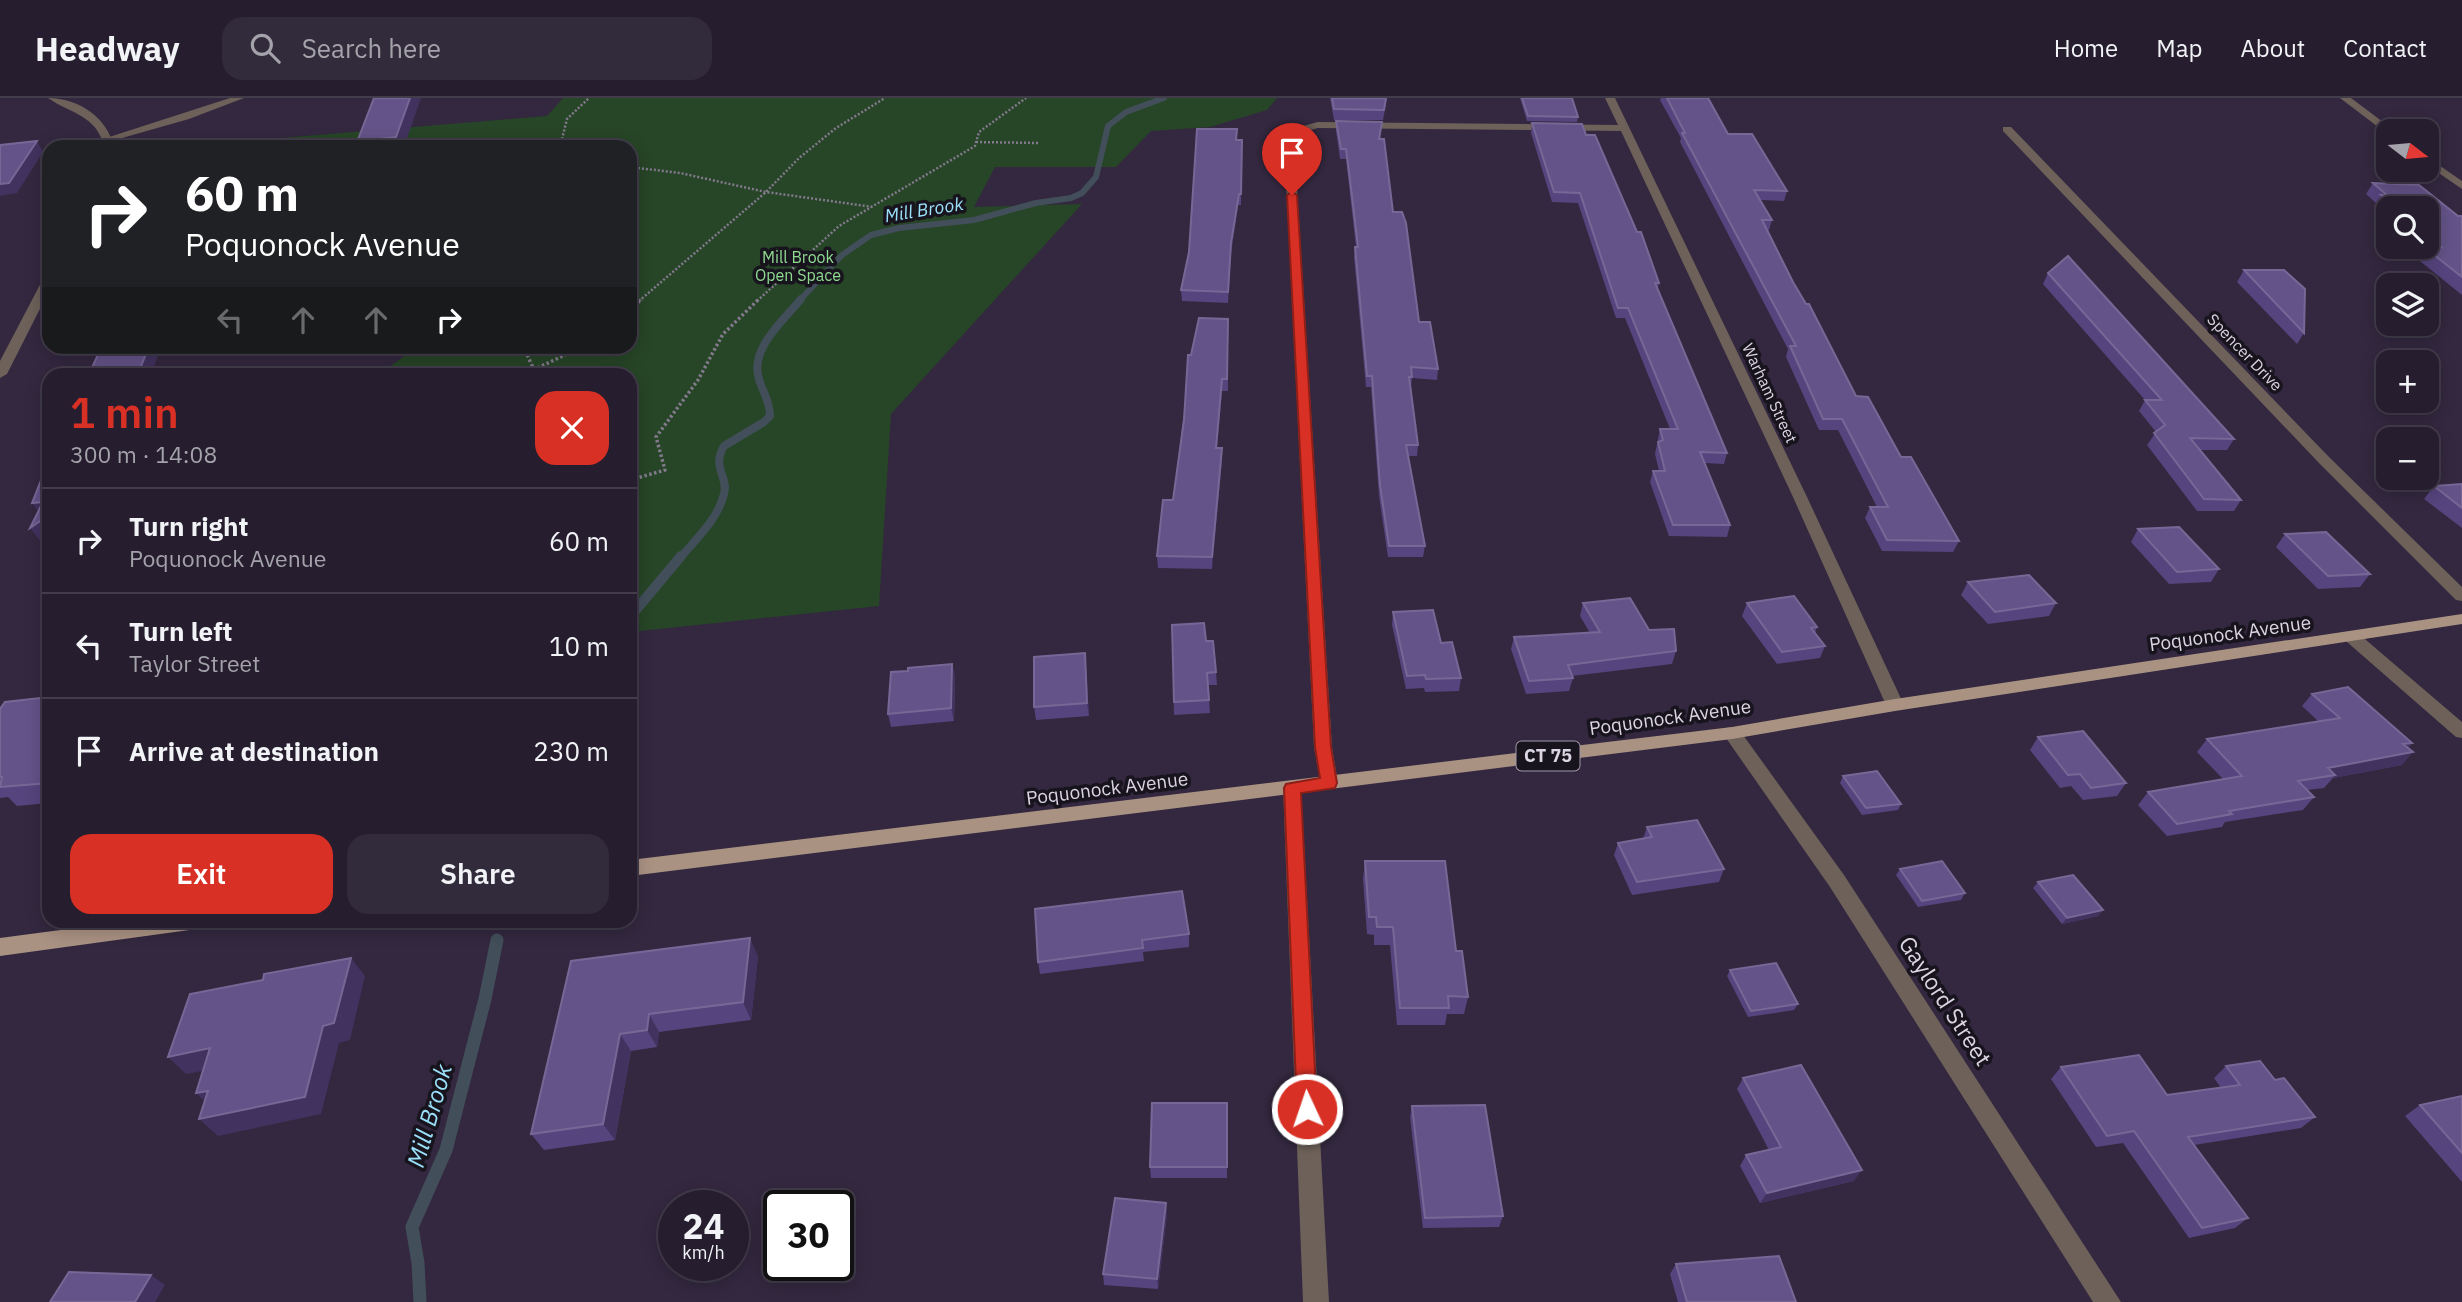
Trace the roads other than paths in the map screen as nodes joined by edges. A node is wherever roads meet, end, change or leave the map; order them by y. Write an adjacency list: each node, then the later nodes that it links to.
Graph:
1 (53, 98): 8 (street)
2 (239, 98): 9 (street)
3 (1610, 98): 6 (street, Warham Street)
4 (2346, 98): 5 (street)
5 (2376, 121)
6 (1624, 128): 17 (street, Warham Street); 20 (street)
7 (2007, 129): 14 (street, Spencer Drive)
8 (107, 140)
9 (117, 140)
10 (2440, 170): 11 (street)
11 (2462, 186)
12 (42, 293): 13 (street)
13 (0, 374)
14 (2462, 596)
15 (2462, 619): 16 (main road, Poquonock Avenue / CT 75)
16 (2353, 638): 17 (main road, Poquonock Avenue / CT 75); 18 (street)
17 (1895, 705): 19 (main road, Poquonock Avenue / CT 75)
18 (2462, 732)
19 (1732, 733): 20 (main road, Poquonock Avenue / CT 75); 26 (street, Gaylord Street)
20 (1329, 783): 21 (main road, Poquonock Avenue / CT 75)
21 (1292, 788): 22 (main road, Poquonock Avenue / CT 75); 25 (street)
22 (637, 867)
23 (144, 928): 24 (main road)
24 (0, 947)
25 (1316, 1302)
26 (2108, 1302)

